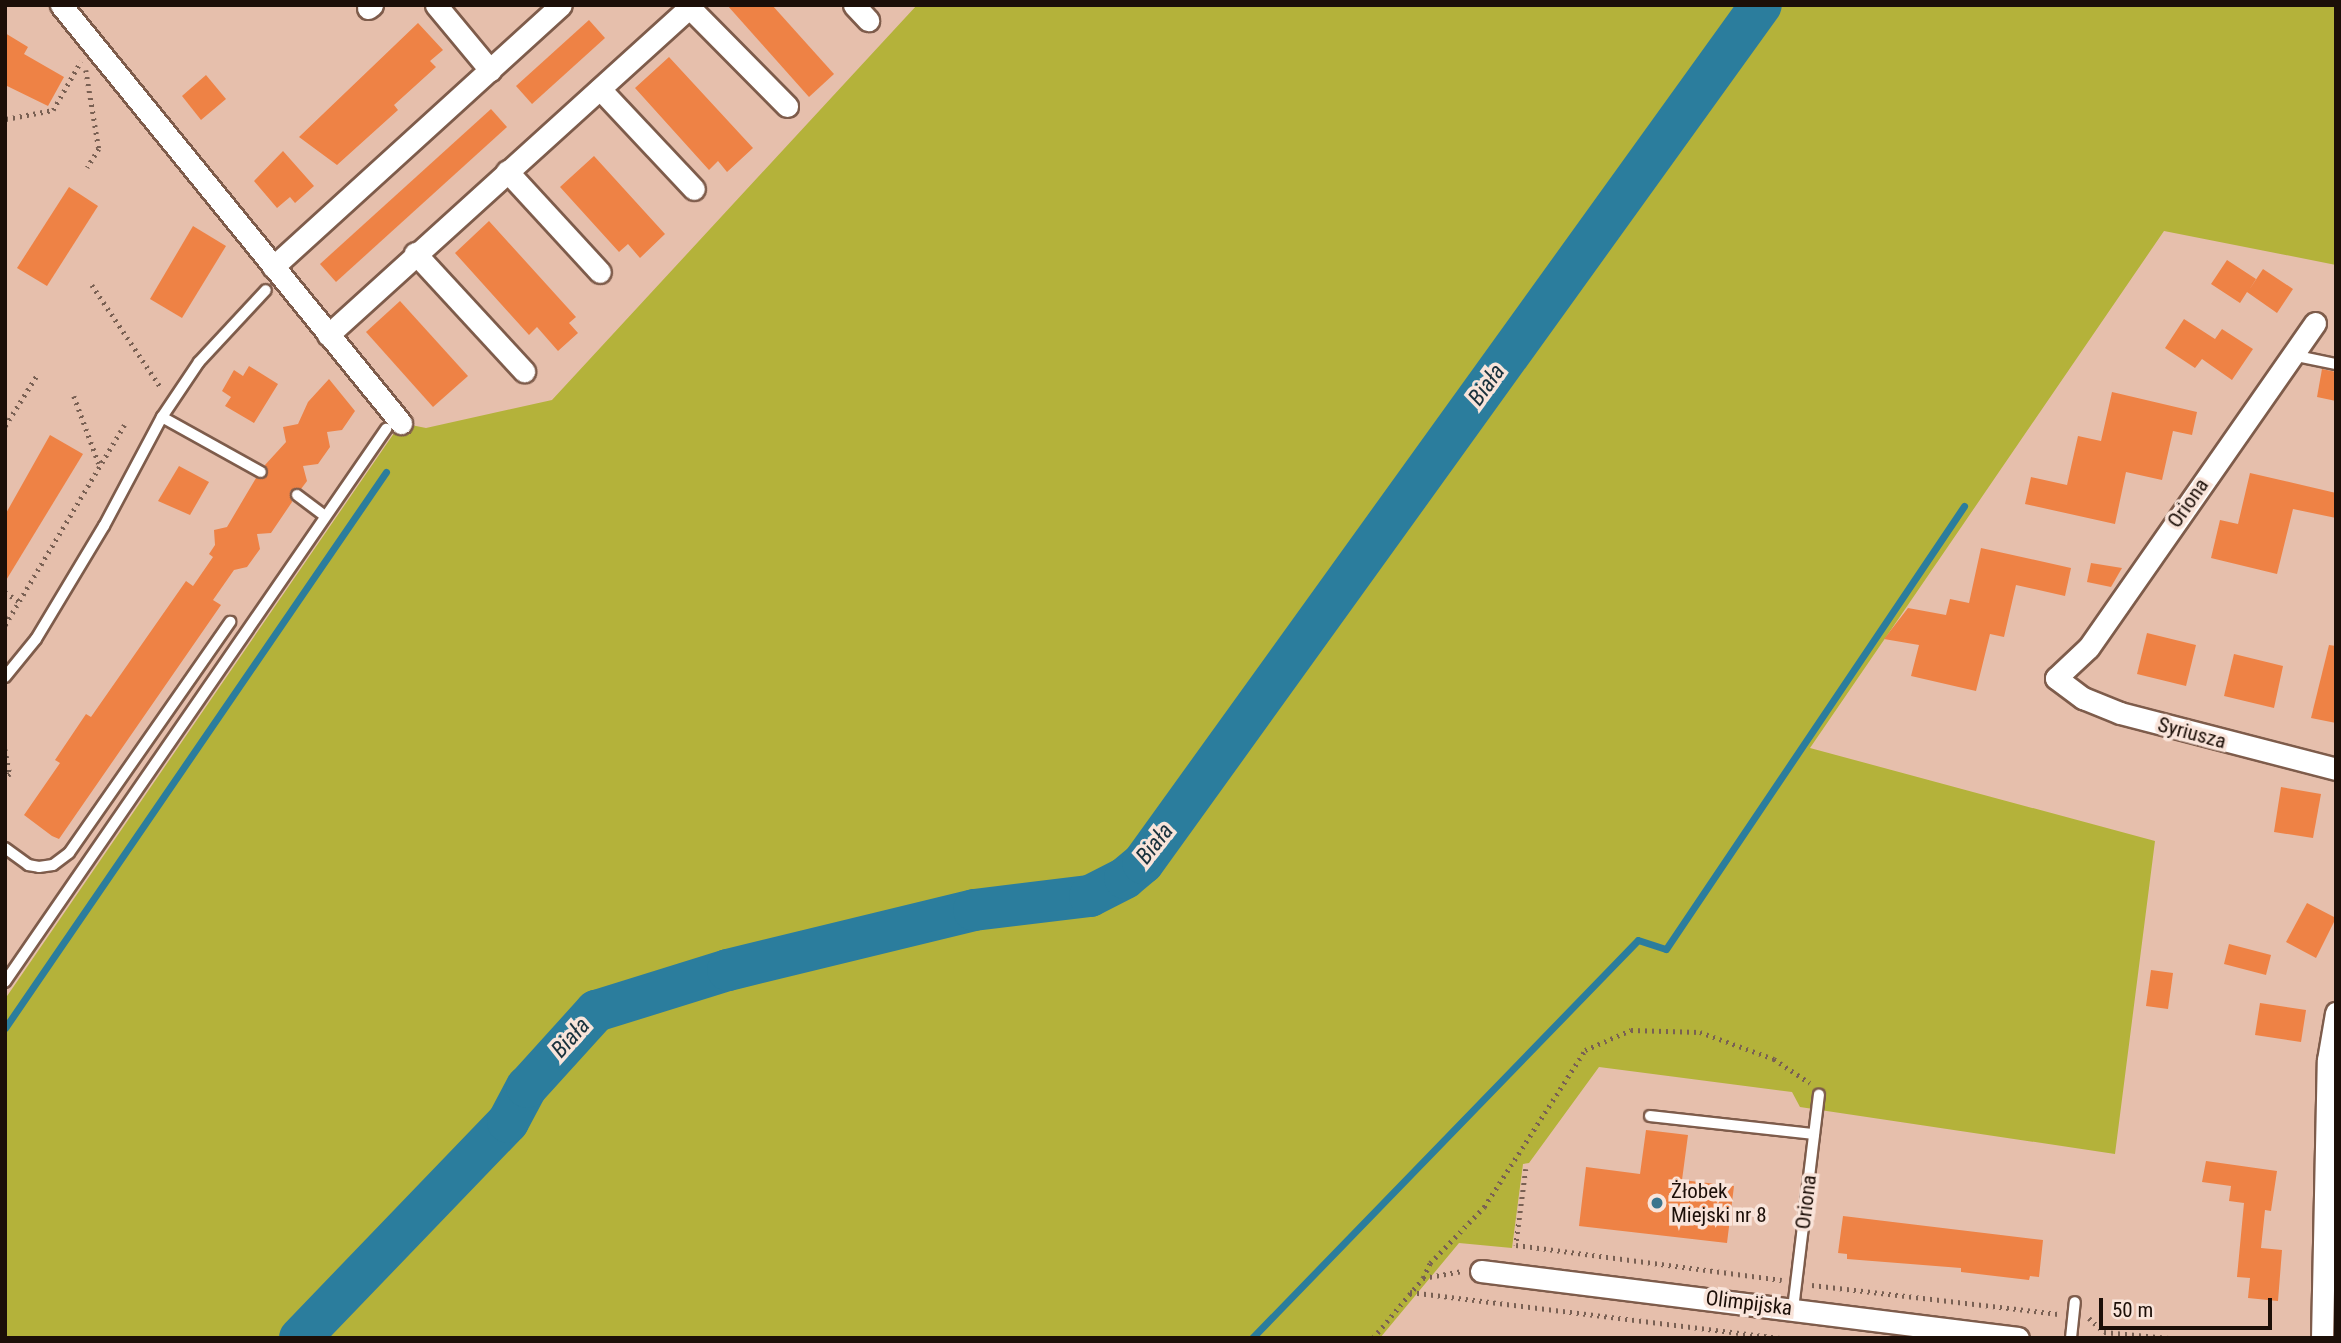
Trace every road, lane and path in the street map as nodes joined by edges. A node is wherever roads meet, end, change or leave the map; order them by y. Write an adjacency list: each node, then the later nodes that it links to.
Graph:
1 (61, 5): 13 (street)
2 (436, 5): 5 (street)
3 (561, 5): 5 (street)
4 (691, 6): 6 (street); 7 (street)
5 (490, 69): 13 (street)
6 (600, 89): 10 (street); 11 (street)
7 (787, 106)
8 (6, 119): 9 (path)
9 (87, 168)
10 (507, 171): 12 (street); 14 (street)
11 (694, 189)
12 (415, 253): 18 (street); 21 (street)
13 (273, 267): 18 (street)
14 (600, 272)
15 (92, 285): 24 (path)
16 (266, 290): 24 (lane)
17 (2315, 324): 19 (street, Oriona)
18 (328, 335): 28 (street)
19 (2292, 355): 20 (lane); 38 (street, Oriona)
20 (2336, 364)
21 (524, 371)
22 (37, 375): 27 (path)
23 (74, 396): 29 (path)
24 (172, 404): 25 (lane)
25 (162, 417): 30 (lane); 37 (lane)
26 (124, 425): 29 (path)
27 (5, 426)
28 (394, 426): 32 (lane)
29 (99, 464): 34 (path)
30 (261, 472)
31 (297, 495): 32 (lane)
32 (324, 516): 43 (lane)
33 (5, 592): 34 (path)
34 (20, 602): 36 (path)
35 (230, 622): 42 (lane)
36 (5, 625)
37 (5, 677)
38 (2056, 678): 40 (street, Syriusza)
39 (5, 749): 41 (path)
40 (2336, 769)
41 (5, 778)
42 (5, 848)
43 (5, 982)
44 (2336, 1013): 61 (street)
45 (1819, 1095): 47 (lane, Oriona); 50 (path)
46 (1650, 1116): 47 (lane)
47 (1814, 1134): 51 (lane, Oriona)
48 (1526, 1169): 51 (path)
49 (1480, 1271): 50 (path); 54 (street, Olimpijska)
50 (1423, 1278): 52 (path)
51 (1797, 1283): 54 (lane, Oriona); 55 (path)
52 (1410, 1292): 56 (path); 57 (path)
53 (2075, 1302): 55 (lane)
54 (1794, 1309): 58 (street, Olimpijska)
55 (2074, 1316): 59 (lane); 60 (path)
56 (1373, 1338)
57 (1780, 1338)
58 (2018, 1338)
59 (2071, 1338)
60 (2169, 1338)
61 (2322, 1338)

